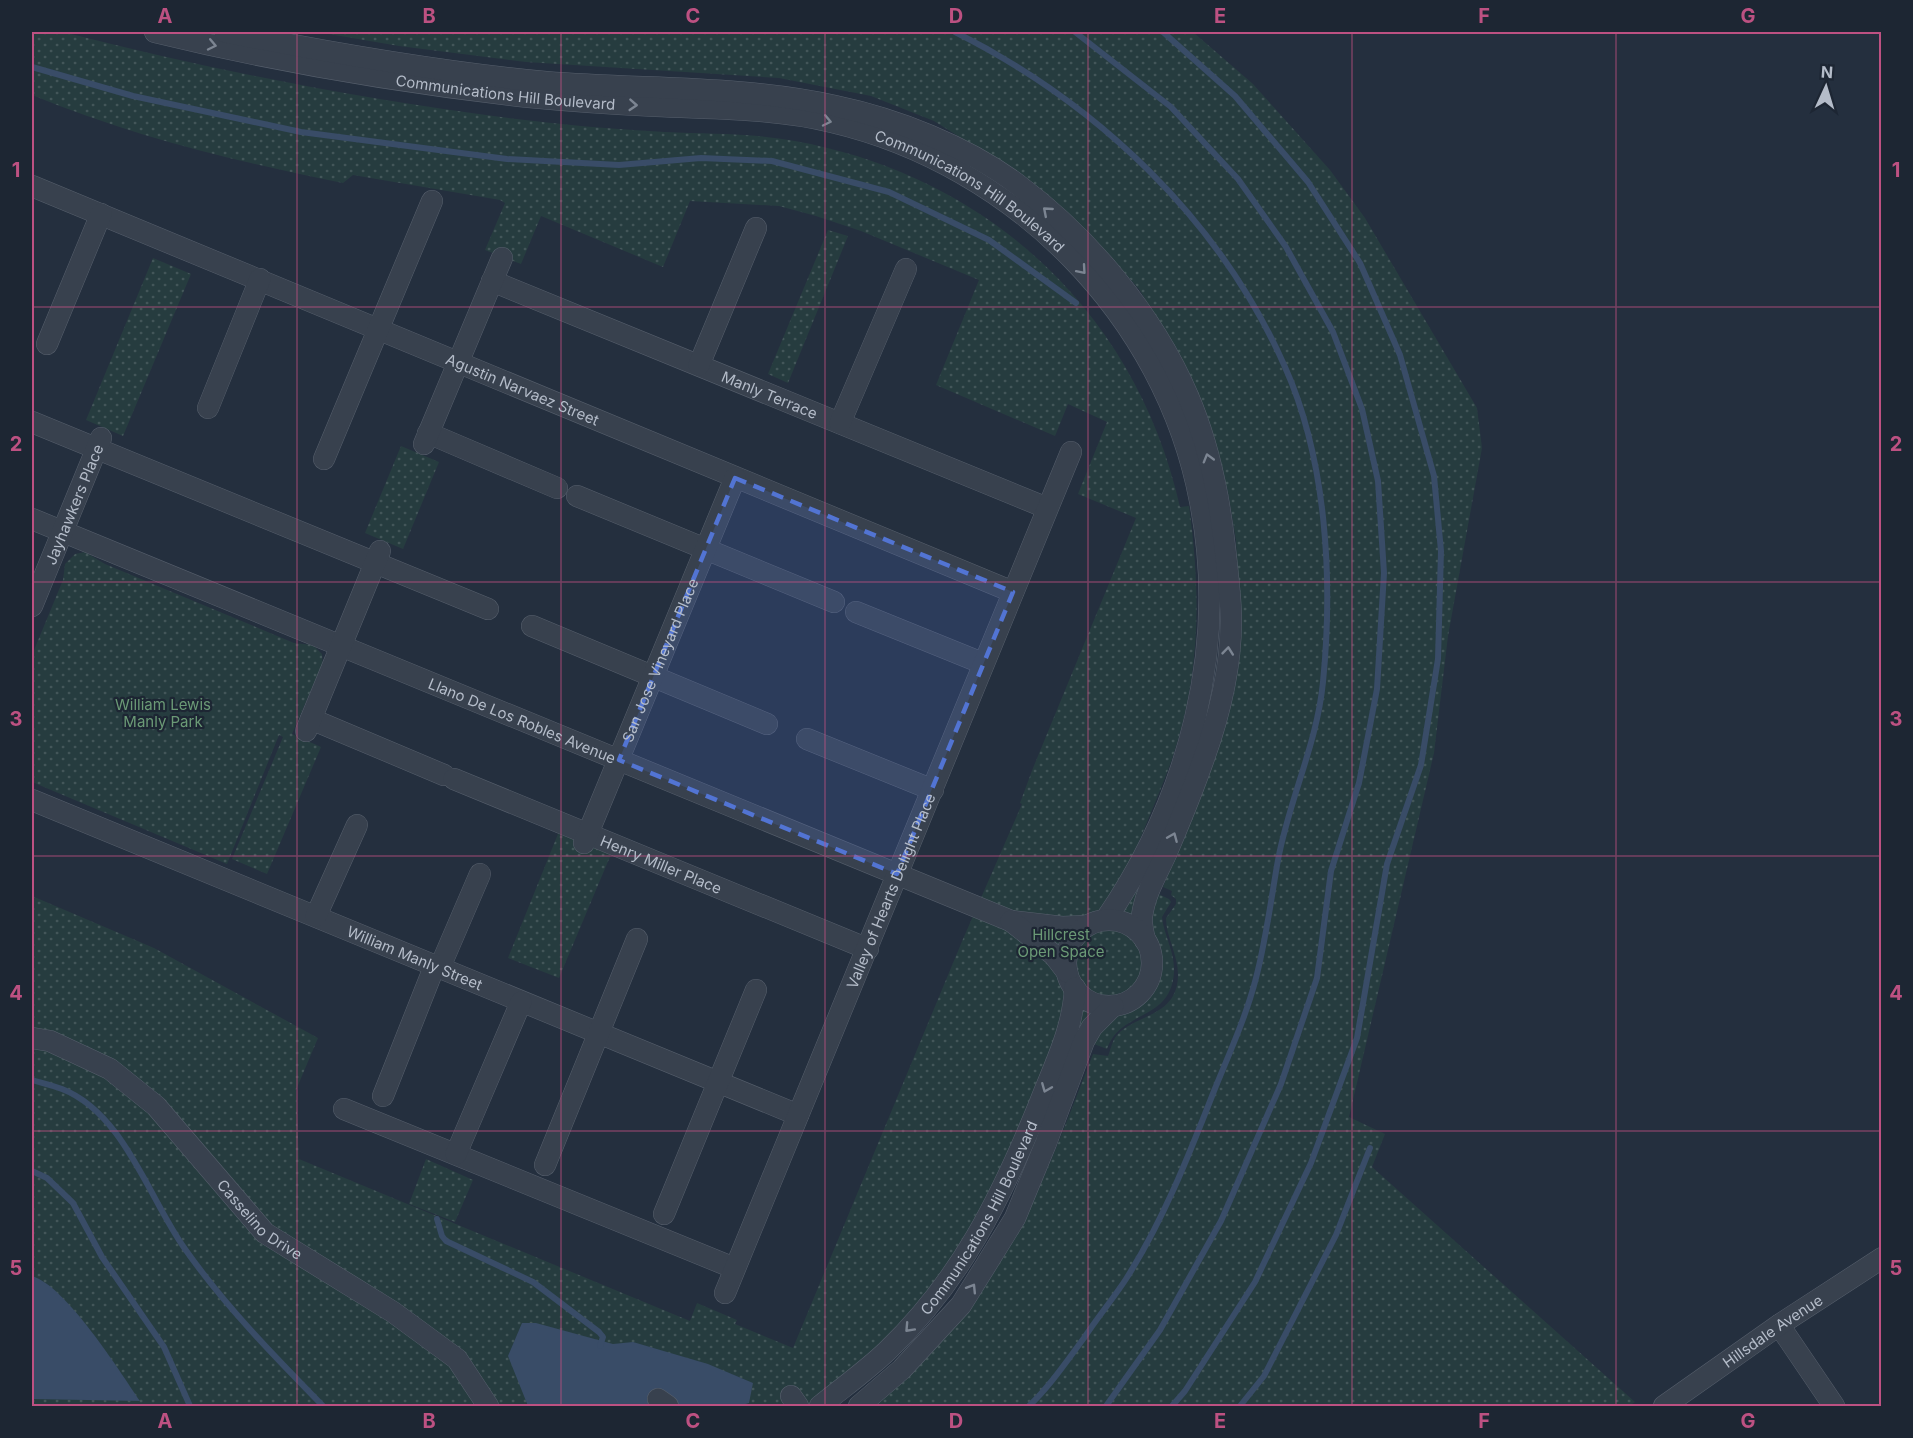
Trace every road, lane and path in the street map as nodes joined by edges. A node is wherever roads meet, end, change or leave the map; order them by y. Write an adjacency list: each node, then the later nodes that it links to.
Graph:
1 (155, 32): 3 (street, Communications Hill Boulevard, one-way to 3)
2 (225, 32): 3 (street, Communications Hill Boulevard)
3 (925, 145): 47 (street, Communications Hill Boulevard, one-way to 47); 51 (street, Communications Hill Boulevard, one-way to 3)
4 (32, 186): 6 (street, Agustin Narvaez Street)
5 (432, 201): 12 (street)
6 (101, 214): 10 (street, Agustin Narvaez Street); 13 (street)
7 (756, 228): 15 (street)
8 (502, 258): 11 (street)
9 (906, 269): 18 (street)
10 (260, 279): 12 (street, Agustin Narvaez Street); 16 (street)
11 (492, 281): 14 (street); 15 (street, Manly Terrace)
12 (379, 330): 14 (street, Agustin Narvaez Street); 21 (street)
13 (47, 344)
14 (458, 362): 22 (street, Agustin Narvaez Street); 26 (street)
15 (699, 365): 18 (street, Manly Terrace)
16 (208, 408)
17 (32, 422): 19 (street)
18 (840, 423): 23 (street, Manly Terrace)
19 (98, 443): 25 (street, Jayhawkers Place); 27 (street)
20 (1071, 452): 23 (street, Valley of Hearts Delight Place)
21 (324, 459)
22 (735, 478): 26 (street, San Jose Vineyard Place); 28 (street, Agustin Narvaez Street)
23 (1047, 508): 28 (street, Valley of Hearts Delight Place)
24 (32, 519): 25 (street, Llano De Los Robles Avenue)
25 (61, 531): 29 (street, Jayhawkers Place); 34 (street, Llano De Los Robles Avenue)
26 (705, 549): 30 (street); 36 (street, San Jose Vineyard Place)
27 (377, 556): 31 (street); 34 (street, Henry Miller Place)
28 (1013, 592): 35 (street, Valley of Hearts Delight Place)
29 (32, 602)
30 (834, 602)
31 (488, 609)
32 (856, 612): 35 (street)
33 (532, 626): 36 (street)
34 (342, 647): 39 (street, Llano De Los Robles Avenue); 43 (street, Henry Miller Place)
35 (982, 663): 40 (street, Valley of Hearts Delight Place)
36 (655, 677): 37 (street); 39 (street, San Jose Vineyard Place)
37 (767, 724)
38 (807, 739): 40 (street)
39 (619, 760): 43 (street, San Jose Vineyard Place); 45 (street, Llano De Los Robles Avenue)
40 (933, 790): 45 (street, Valley of Hearts Delight Place)
41 (32, 800): 46 (street, William Manly Street)
42 (357, 825): 46 (street)
43 (586, 838): 52 (street, Henry Miller Place)
44 (480, 874): 53 (street)
45 (897, 874): 48 (street, Llano De Los Robles Avenue); 52 (street, Valley of Hearts Delight Place)
46 (316, 916): 53 (street, William Manly Street)
47 (1106, 919): 49 (street); 51 (street)
48 (1011, 921): 49 (street, Llano De Los Robles Avenue); 54 (street, Llano De Los Robles Avenue)
49 (1086, 926): 54 (street)
50 (637, 939): 58 (street)
51 (1145, 940): 57 (street)
52 (868, 949): 63 (street, Valley of Hearts Delight Place)
53 (438, 966): 56 (street, William Manly Street); 61 (street)
54 (1071, 980): 57 (street); 72 (street, Communications Hill Boulevard, one-way to 72)
55 (756, 990): 60 (street)
56 (521, 1002): 58 (street, William Manly Street); 64 (street)
57 (1113, 1006): 73 (street, Communications Hill Boulevard, one-way to 57)
58 (599, 1033): 60 (street, William Manly Street); 65 (street)
59 (32, 1038): 71 (street, Casselino Drive)
60 (718, 1082): 63 (street, William Manly Street); 66 (street)
61 (383, 1096)
62 (344, 1109): 64 (street)
63 (798, 1115): 68 (street, Valley of Hearts Delight Place)
64 (456, 1154): 68 (street)
65 (545, 1165)
66 (664, 1214)
67 (1881, 1258): 70 (street, Hillsdale Avenue)
68 (734, 1268): 69 (street, Valley of Hearts Delight Place)
69 (725, 1293)
70 (1779, 1325): 74 (street, Hillsdale Avenue); 75 (street)
71 (488, 1407)
72 (820, 1407)
73 (859, 1407)
74 (1664, 1407)
75 (1834, 1407)

